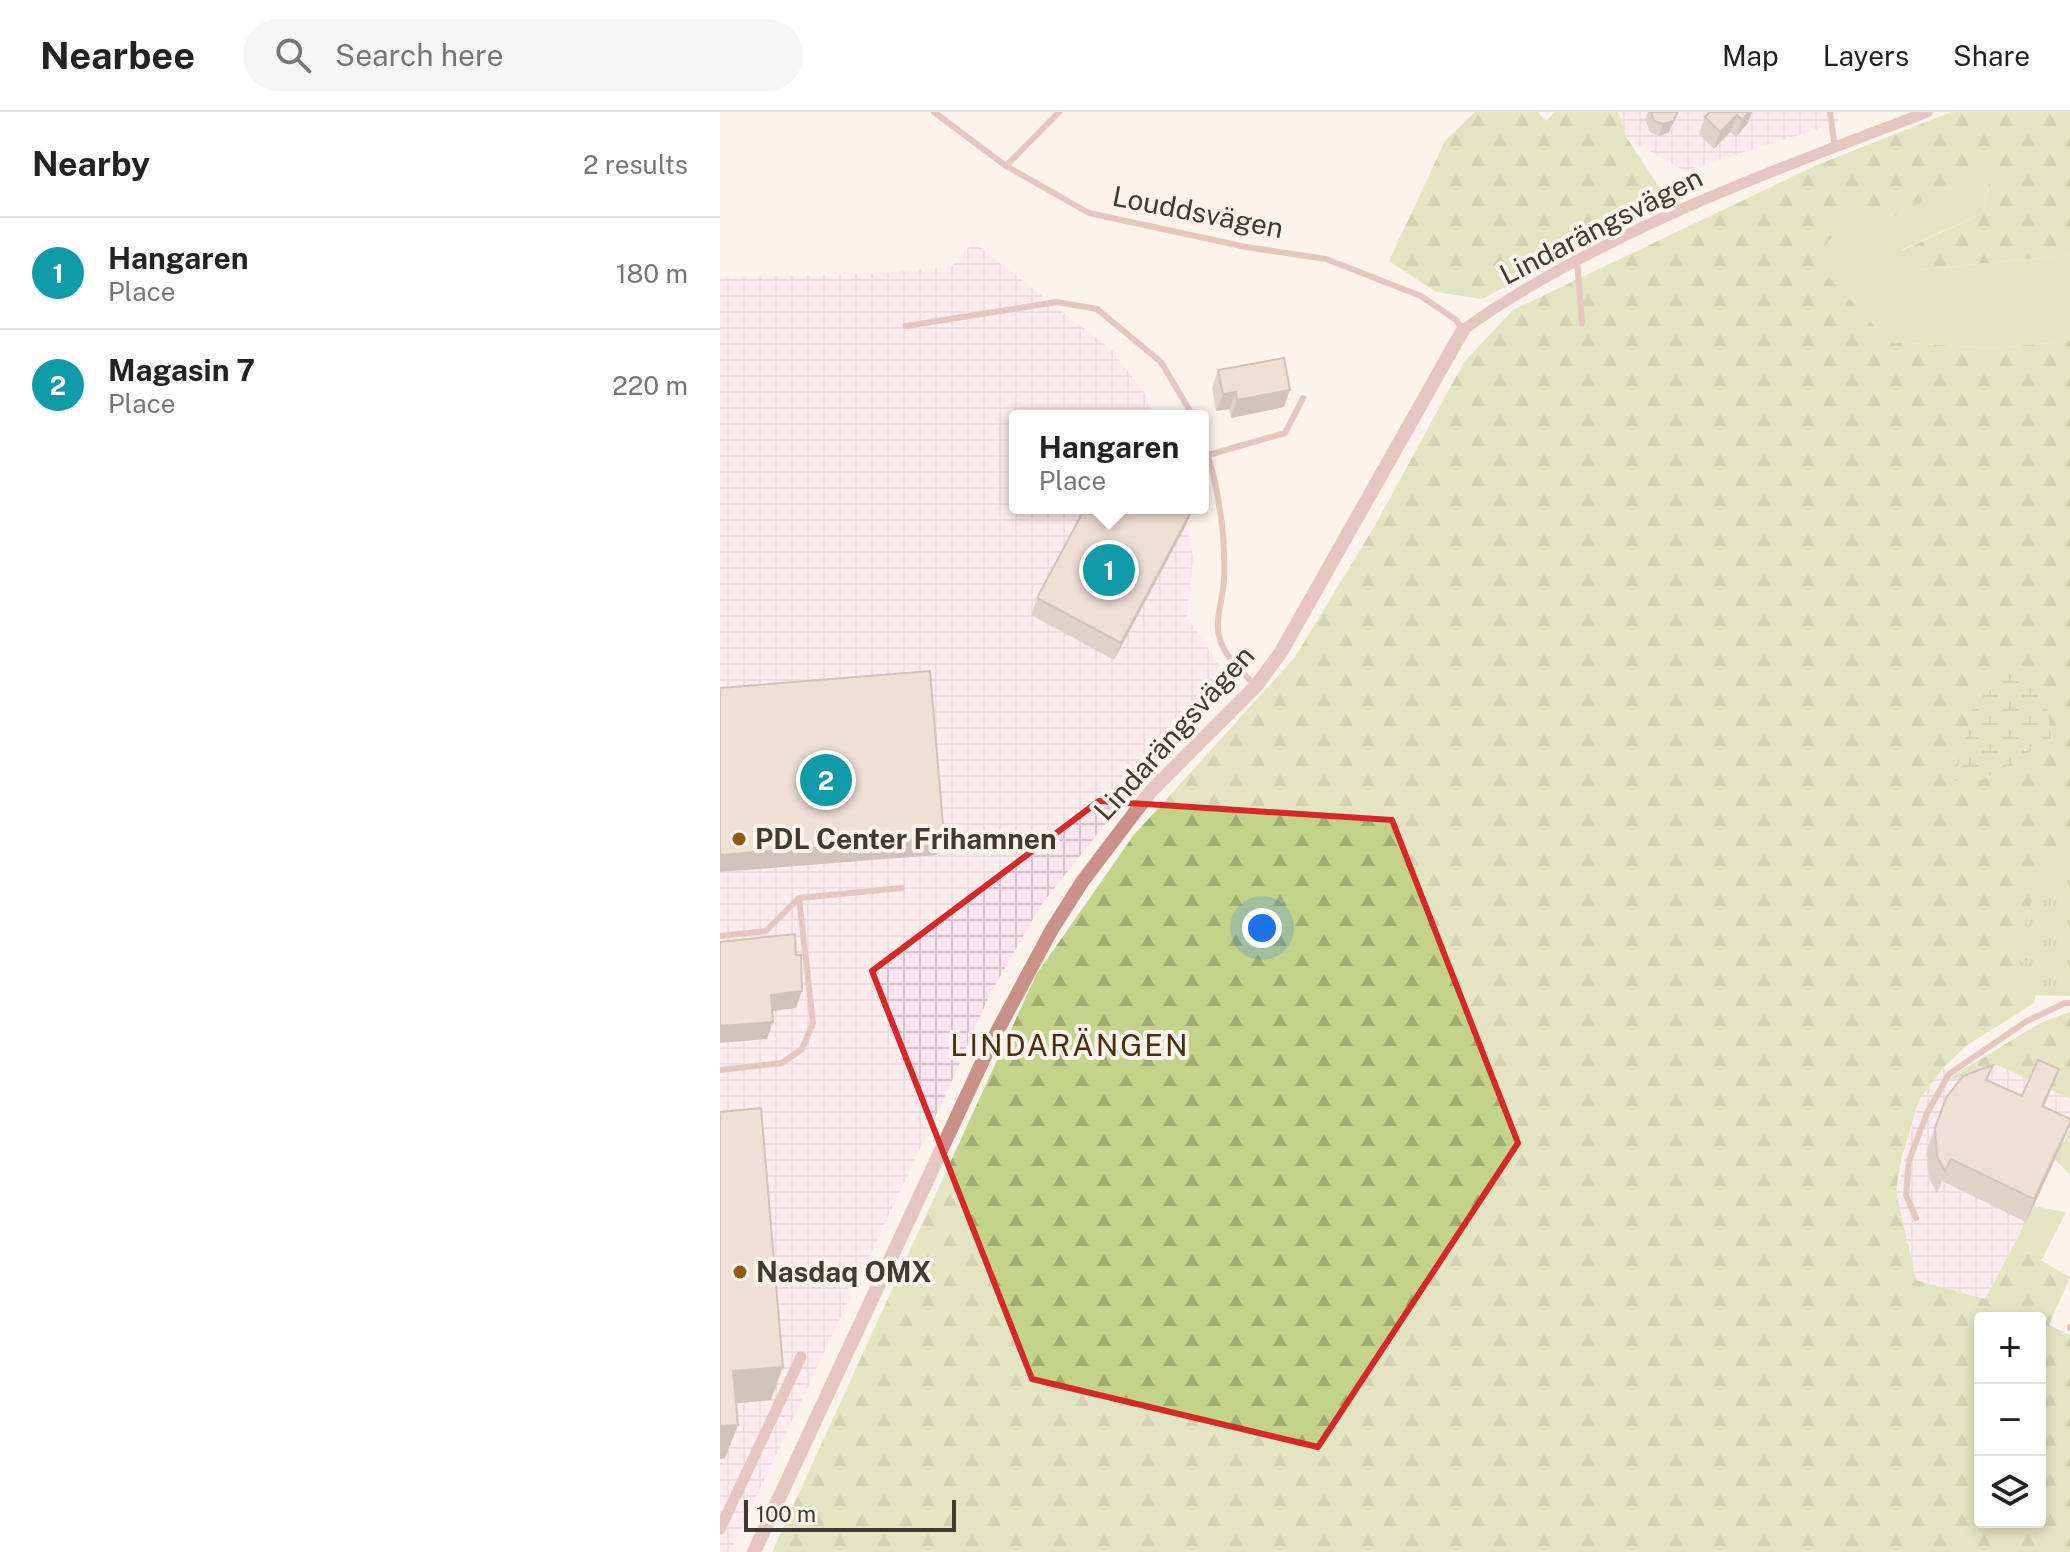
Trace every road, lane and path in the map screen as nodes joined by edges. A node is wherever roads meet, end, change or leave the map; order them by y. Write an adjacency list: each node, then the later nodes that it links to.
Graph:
1 (934, 112): 6 (lane, Louddsvägen)
2 (1059, 112): 6 (lane)
3 (1830, 112): 5 (lane)
4 (1927, 112): 5 (street, Lindarängsvägen)
5 (1835, 148): 7 (street, Lindarängsvägen)
6 (1006, 166): 10 (lane, Louddsvägen)
7 (1577, 260): 8 (lane); 10 (street, Lindarängsvägen)
8 (1582, 323)
9 (906, 326): 12 (lane)
10 (1463, 330): 15 (street, Lindarängsvägen)
11 (1303, 398): 13 (lane)
12 (1189, 410)
13 (1209, 455)
14 (1209, 458): 15 (lane)
15 (1256, 686): 24 (street, Lindarängsvägen)
16 (902, 888): 17 (lane)
17 (799, 898): 18 (lane); 20 (lane)
18 (720, 936)
19 (2070, 1003): 21 (lane)
20 (720, 1070)
21 (1916, 1218)
22 (801, 1357): 23 (street)
23 (720, 1529)
24 (754, 1552)

